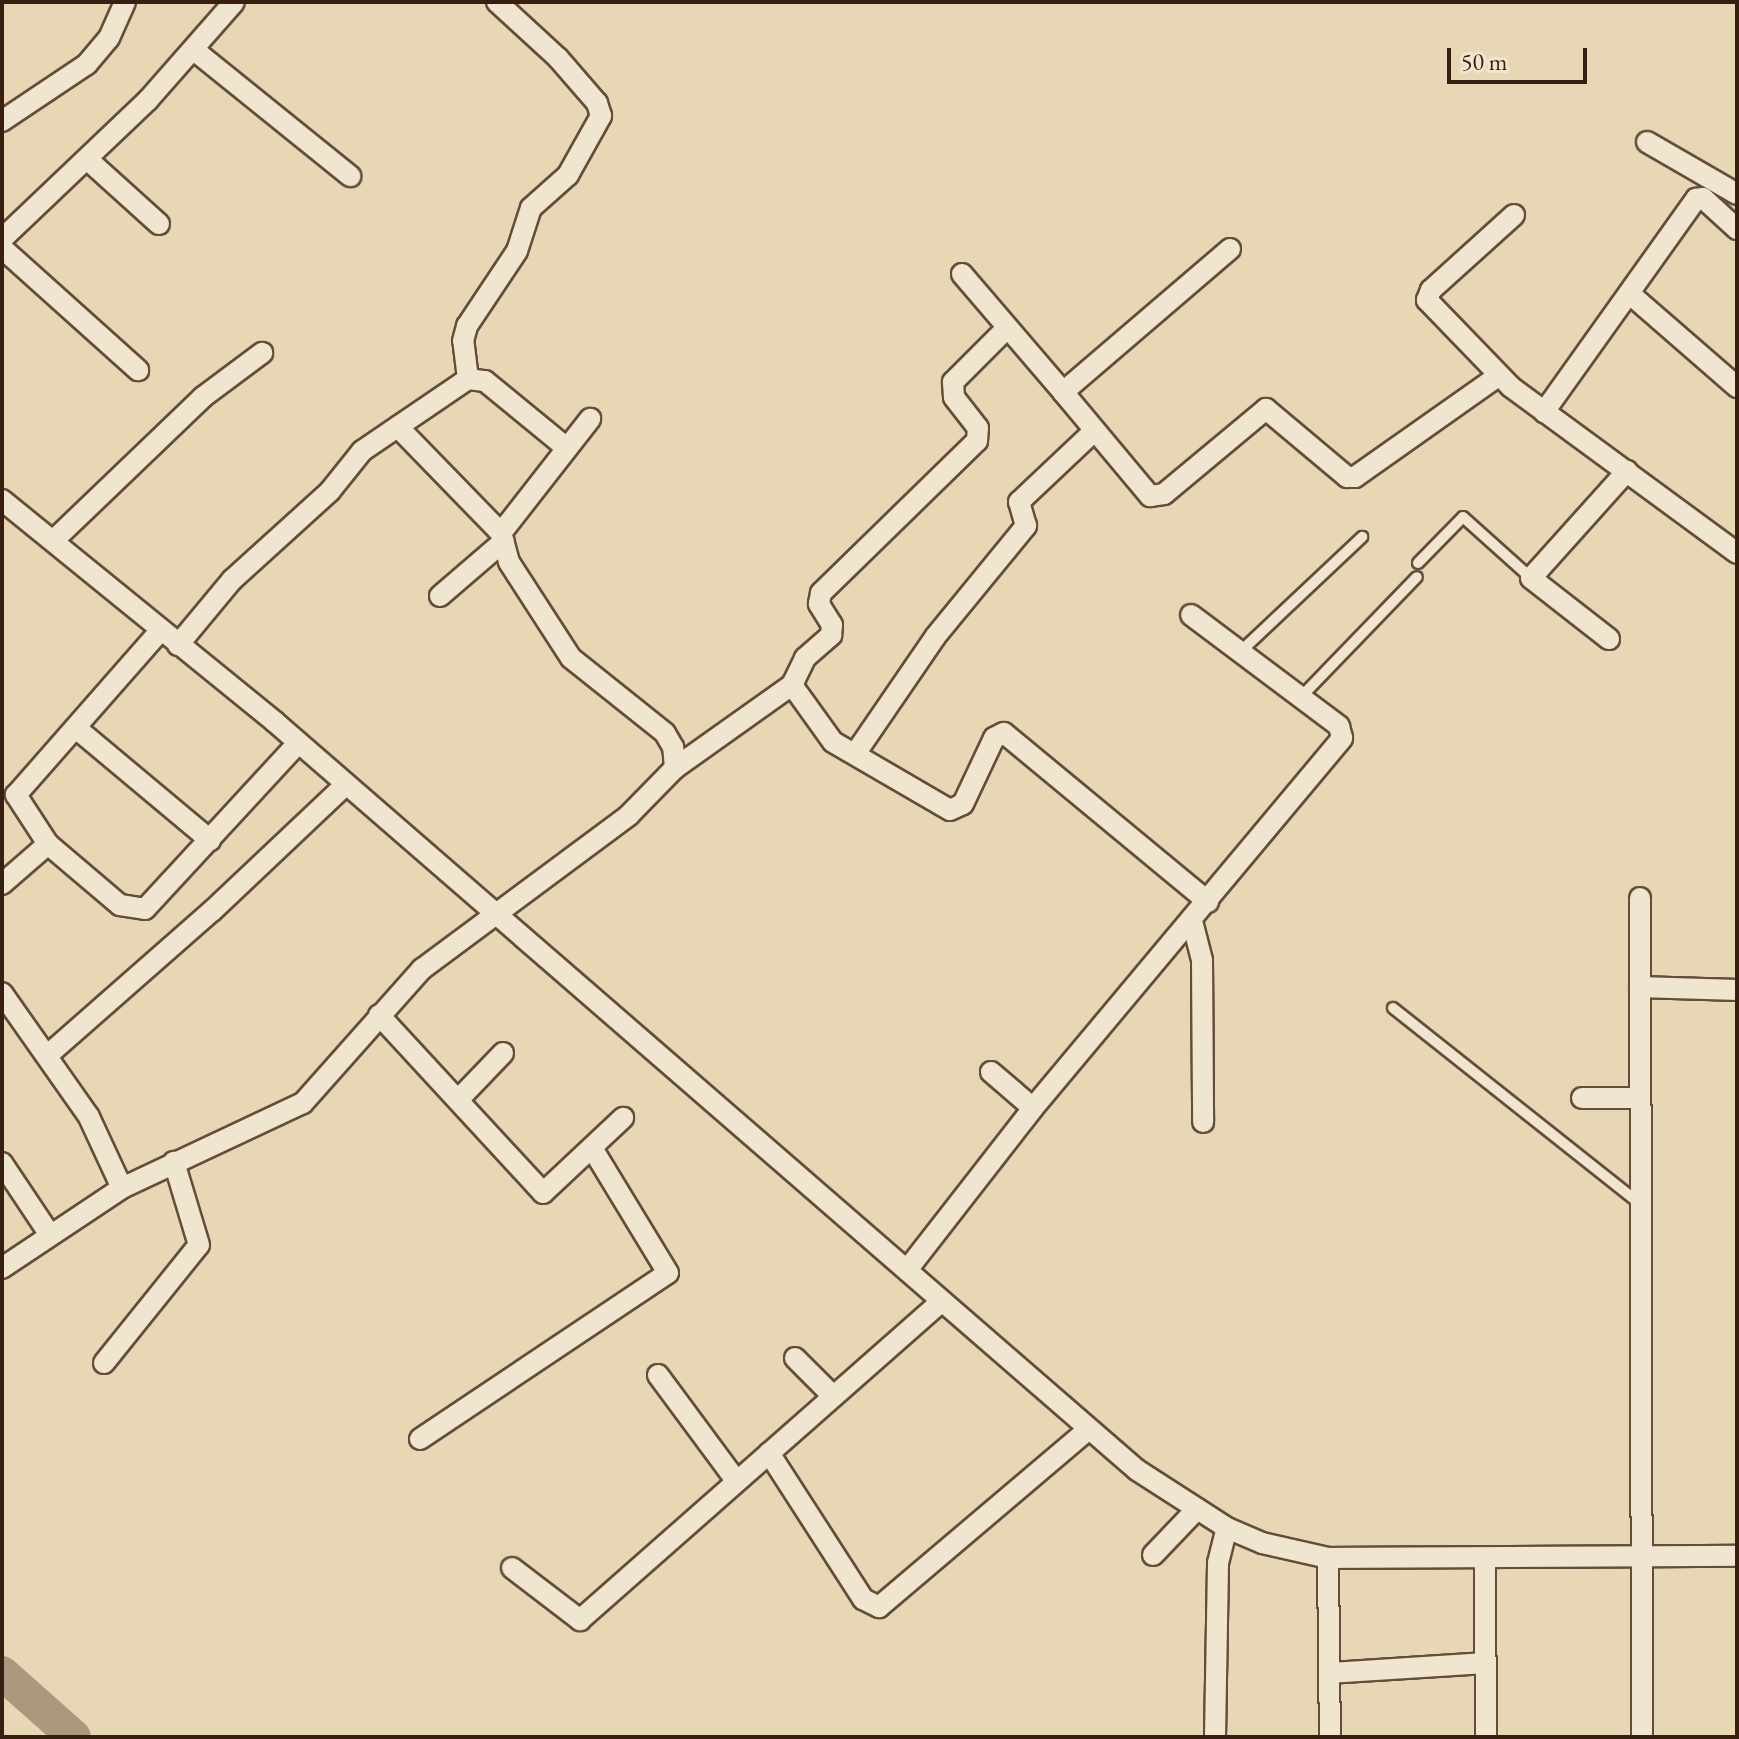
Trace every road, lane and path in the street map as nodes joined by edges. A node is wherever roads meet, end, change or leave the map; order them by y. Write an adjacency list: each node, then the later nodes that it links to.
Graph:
1 (125, 2): 5 (street)
2 (234, 2): 4 (street)
3 (497, 2): 22 (street)
4 (194, 50): 7 (street); 8 (street)
5 (2, 121)
6 (1647, 142): 9 (street)
7 (87, 159): 11 (street); 13 (street)
8 (350, 176)
9 (1737, 194)
10 (1514, 215): 21 (street)
11 (159, 224)
12 (1737, 229): 17 (street)
13 (2, 239)
14 (2, 248): 20 (street)
15 (1230, 249): 24 (street)
16 (962, 274): 18 (street)
17 (1630, 294): 23 (street); 25 (street)
18 (1006, 329): 24 (street); 45 (street)
19 (262, 353): 34 (street)
20 (138, 370)
21 (1498, 376): 25 (street); 28 (street)
22 (468, 379): 27 (street); 29 (street)
23 (1737, 387)
24 (1063, 392): 28 (street)
25 (1544, 412): 30 (street)
26 (590, 419): 29 (street)
27 (398, 427): 32 (street); 43 (street)
28 (1093, 432): 49 (street)
29 (567, 448): 32 (street)
30 (1627, 471): 35 (street); 38 (street)
31 (2, 500): 34 (street)
32 (502, 537): 39 (street); 50 (street)
33 (1362, 537): 44 (lane)
34 (54, 540): 41 (street)
35 (1737, 553)
36 (1418, 563): 38 (lane)
37 (1417, 577): 46 (lane)
38 (1531, 578): 42 (street)
39 (440, 596)
40 (1191, 615): 44 (street)
41 (160, 631): 43 (street); 47 (street)
42 (1609, 639)
43 (178, 645): 48 (street)
44 (1240, 652): 46 (street)
45 (792, 685): 49 (street); 50 (street)
46 (1300, 698): 56 (street)
47 (76, 728): 52 (street); 53 (street)
48 (297, 744): 51 (street); 52 (street)
49 (855, 754): 56 (street)
50 (675, 768): 57 (street)
51 (343, 787): 57 (street); 65 (street)
52 (210, 840): 53 (street)
53 (48, 844): 54 (street)
54 (2, 884)
55 (1640, 898): 59 (street)
56 (1208, 902): 58 (street)
57 (494, 917): 63 (street); 80 (street)
58 (1192, 921): 70 (street); 72 (street)
59 (1640, 987): 60 (street); 68 (street)
60 (1737, 990)
61 (2, 993): 65 (street)
62 (1393, 1008): 77 (lane)
63 (379, 1015): 69 (street); 74 (street)
64 (503, 1053): 69 (street)
65 (49, 1054): 76 (street)
66 (991, 1072): 70 (street)
67 (1582, 1098): 68 (street)
68 (1638, 1098): 77 (street)
69 (458, 1100): 73 (street)
70 (1033, 1108): 80 (street)
71 (623, 1118): 73 (street)
72 (1203, 1122)
73 (592, 1148): 87 (street)
74 (174, 1162): 76 (street); 83 (street)
75 (2, 1163): 78 (street)
76 (122, 1188): 78 (street)
77 (1639, 1203): 93 (street)
78 (50, 1235): 79 (street)
79 (2, 1268)
80 (907, 1270): 81 (street)
81 (942, 1301): 85 (street); 86 (street)
82 (795, 1358): 85 (street)
83 (104, 1363)
84 (658, 1375): 89 (street)
85 (831, 1394): 88 (street)
86 (1089, 1429): 88 (street); 90 (street)
87 (420, 1439)
88 (769, 1453): 89 (street)
89 (735, 1479): 97 (street)
90 (1197, 1509): 91 (street); 92 (street)
91 (1227, 1528): 95 (street); 100 (street)
92 (1153, 1555)
93 (1641, 1556): 94 (street); 96 (street); 103 (street)
94 (1737, 1556)
95 (1328, 1558): 96 (street); 99 (street)
96 (1485, 1559): 98 (street)
97 (512, 1568)
98 (1484, 1663): 99 (street); 102 (street)
99 (1330, 1673): 101 (street)
100 (1215, 1737)
101 (1330, 1737)
102 (1486, 1737)
103 (1642, 1737)

